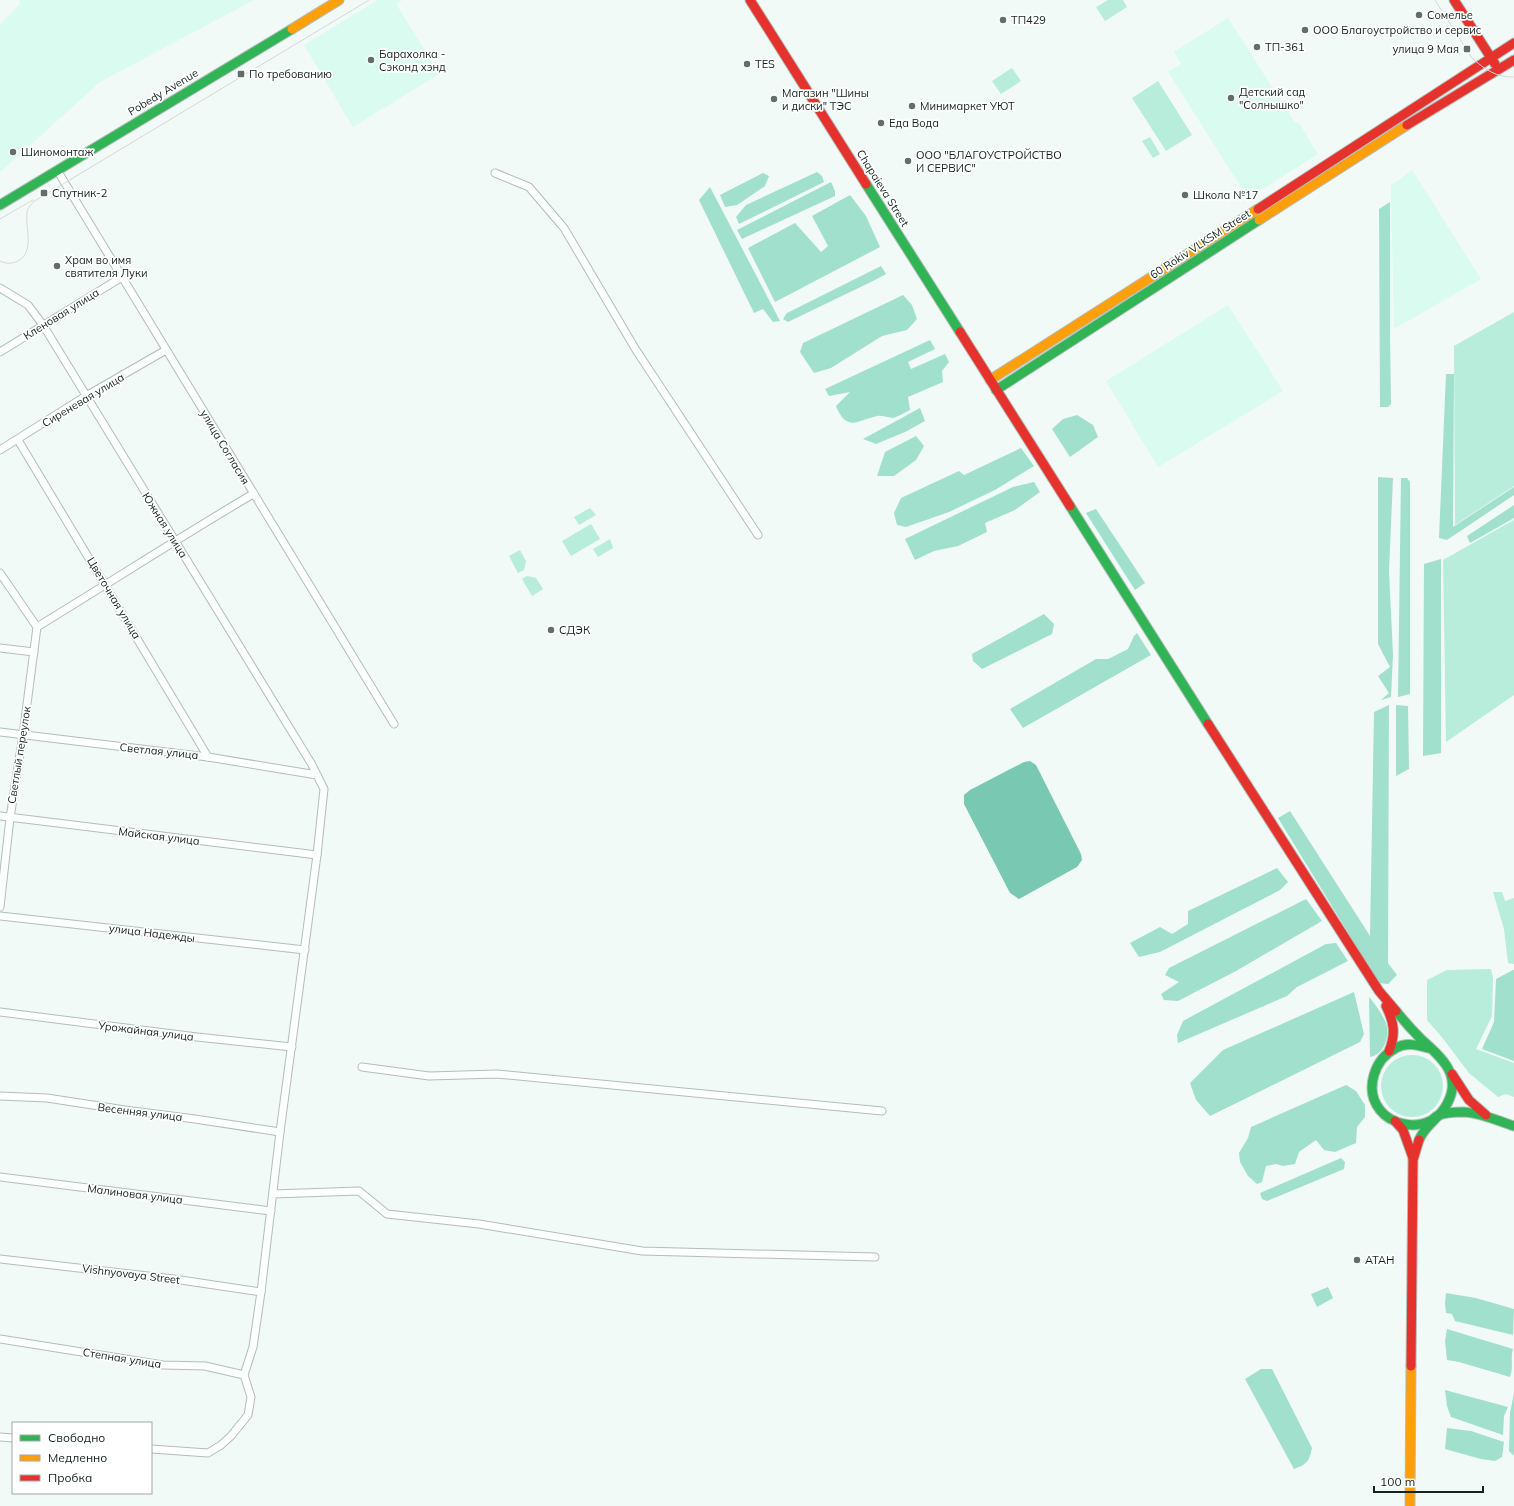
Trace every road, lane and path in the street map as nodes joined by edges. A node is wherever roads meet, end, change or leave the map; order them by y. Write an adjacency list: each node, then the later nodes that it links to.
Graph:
1 (339, 0): 8 (main road, Pobedy Avenue)
2 (750, 0): 16 (main road, Chapaieva Street)
3 (1454, 0): 5 (main road)
4 (1514, 43): 5 (main road, 60 Rokiv VLKSM Street)
5 (1491, 58): 7 (main road); 16 (main road, 60 Rokiv VLKSM Street)
6 (1514, 60): 7 (main road, 60 Rokiv VLKSM Street)
7 (1498, 69): 17 (main road, 60 Rokiv VLKSM Street)
8 (56, 170): 10 (main road, Pobedy Avenue); 11 (street, улица Согласия)
9 (495, 173): 22 (street)
10 (0, 205)
11 (122, 277): 13 (street, Кленовая улица); 14 (street, улица Согласия)
12 (0, 288): 13 (street, Южная улица)
13 (43, 325): 15 (street, Кленовая улица); 18 (street, Южная улица)
14 (166, 350): 18 (street, Сиреневая улица); 21 (street, улица Согласия)
15 (0, 352)
16 (990, 380): 17 (main road, Chapaieva Street)
17 (996, 390): 40 (main road, Chapaieva Street)
18 (86, 396): 19 (street, Сиреневая улица); 23 (street, Южная улица)
19 (18, 440): 20 (street, Сиреневая улица); 25 (street, Цветочная улица)
20 (0, 450)
21 (253, 494): 23 (street); 29 (street, улица Согласия)
22 (758, 535)
23 (175, 540): 25 (street); 33 (street, Южная улица)
24 (0, 573): 26 (street)
25 (106, 585): 26 (street); 32 (street, Цветочная улица)
26 (37, 627): 28 (street, Светлый переулок)
27 (0, 648): 28 (street)
28 (34, 652): 31 (street, Светлый переулок)
29 (394, 724)
30 (0, 732): 31 (street, Светлая улица)
31 (23, 735): 32 (street, Светлая улица); 35 (street, Светлый переулок)
32 (208, 757): 33 (street, Светлая улица)
33 (317, 775): 36 (street, Южная улица)
34 (0, 816): 35 (street, Майская улица)
35 (10, 818): 36 (street, Майская улица); 37 (street, Светлый переулок)
36 (318, 855): 39 (street, Южная улица)
37 (0, 907)
38 (0, 916): 39 (street, улица Надежды)
39 (305, 950): 42 (street, Южная улица)
40 (1379, 991): 43 (main road); 44 (main road)
41 (0, 1012): 42 (street, Урожайная улица)
42 (292, 1047): 53 (street, Южная улица)
43 (1432, 1049): 44 (main road); 45 (main road)
44 (1389, 1051): 51 (main road)
45 (1446, 1063): 49 (main road); 50 (main road)
46 (362, 1066): 48 (street)
47 (0, 1096): 53 (street, Весенняя улица)
48 (882, 1111)
49 (1437, 1116): 50 (main road); 51 (main road); 54 (main road)
50 (1488, 1116): 52 (main road)
51 (1395, 1121): 54 (main road)
52 (1514, 1126)
53 (280, 1132): 56 (street, Южная улица)
54 (1413, 1160): 66 (main road)
55 (0, 1177): 57 (street, Малиновая улица)
56 (273, 1194): 57 (street, Южная улица); 58 (street)
57 (271, 1211): 60 (street, Южная улица)
58 (875, 1257)
59 (0, 1258): 60 (street, Vishnyovaya Street)
60 (262, 1292): 62 (street, Южная улица)
61 (0, 1339): 62 (street, Степная улица)
62 (244, 1375): 65 (street)
63 (0, 1437): 64 (street)
64 (12, 1438)
65 (152, 1449)
66 (1410, 1506)

